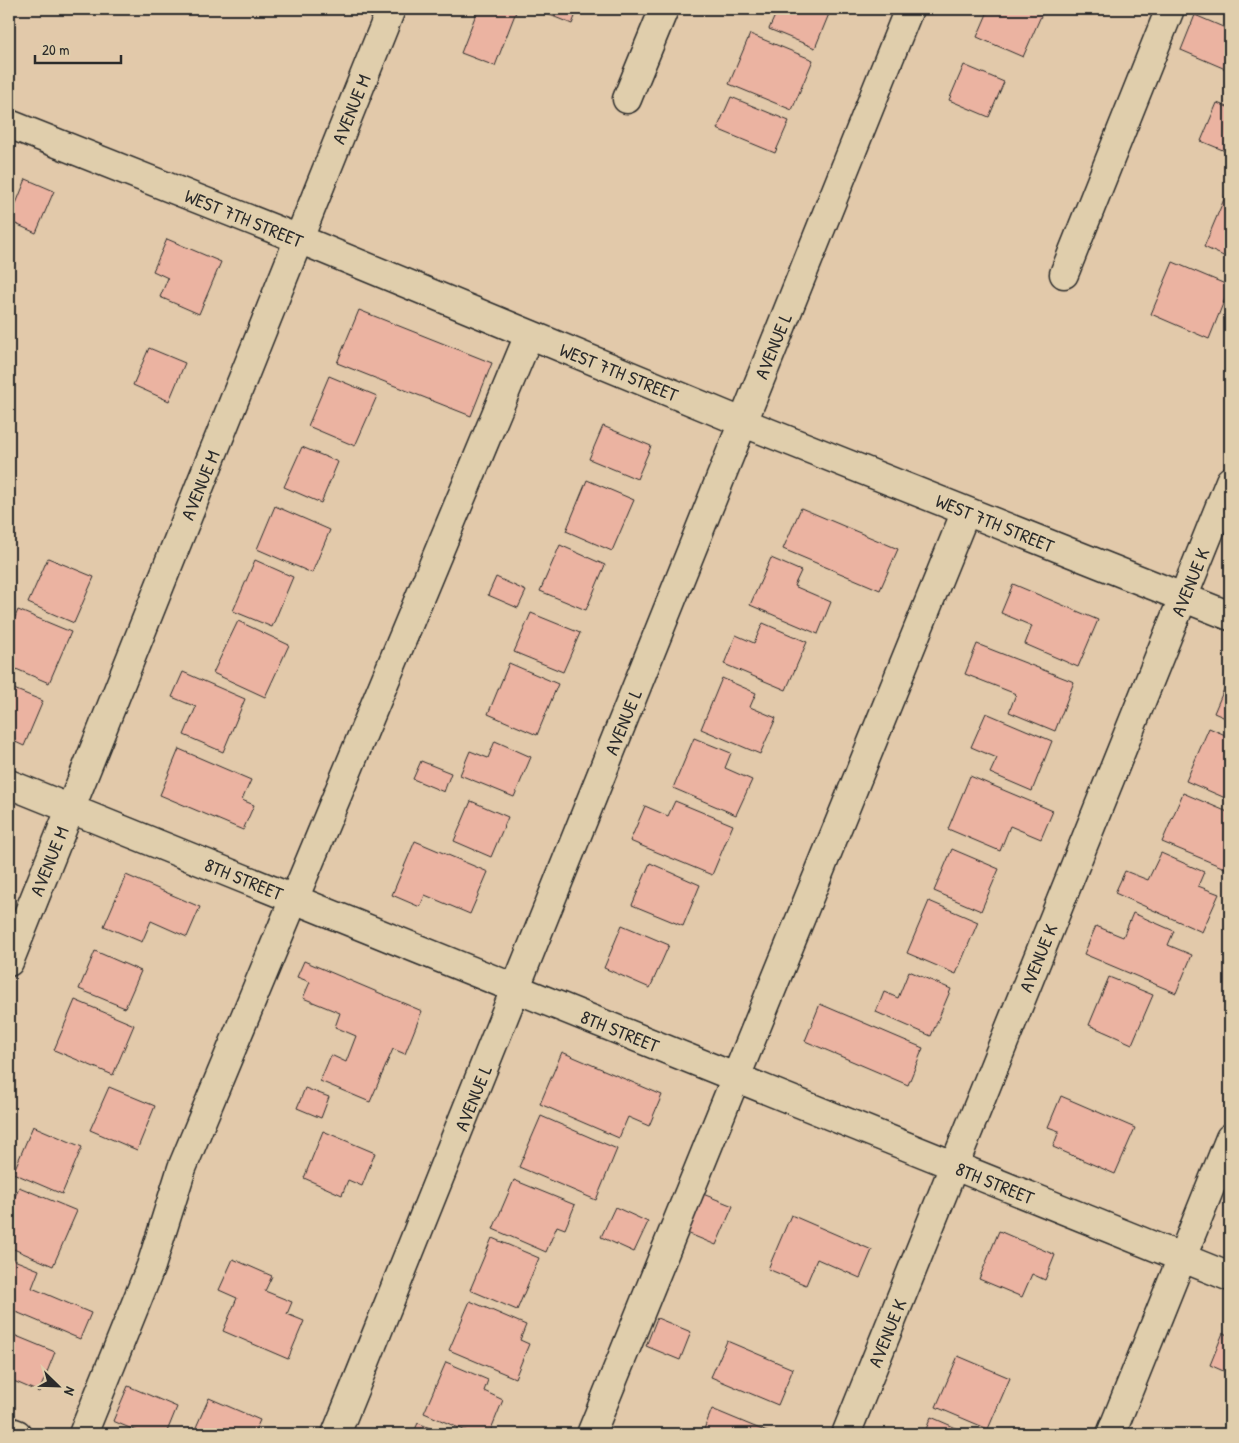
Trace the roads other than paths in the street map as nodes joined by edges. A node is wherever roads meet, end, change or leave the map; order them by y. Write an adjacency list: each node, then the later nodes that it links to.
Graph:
1 (391, 9): 7 (street, AVENUE M)
2 (664, 9): 5 (street)
3 (909, 9): 10 (street, AVENUE L)
4 (1170, 9): 8 (street)
5 (627, 99)
6 (9, 124): 7 (street, WEST 7TH STREET)
7 (298, 239): 9 (street, WEST 7TH STREET); 16 (street, AVENUE M)
8 (1064, 274)
9 (529, 335): 10 (street, WEST 7TH STREET); 17 (street)
10 (742, 422): 12 (street, WEST 7TH STREET); 19 (street, AVENUE L)
11 (1230, 481): 13 (street, AVENUE K)
12 (966, 511): 13 (street, WEST 7TH STREET); 20 (street)
13 (1183, 598): 14 (street, WEST 7TH STREET); 22 (street, AVENUE K)
14 (1230, 616)
15 (9, 784): 16 (street, 8TH STREET)
16 (70, 809): 17 (street, 8TH STREET); 18 (street, AVENUE M)
17 (294, 899): 19 (street, 8TH STREET); 27 (street)
18 (9, 962)
19 (517, 989): 20 (street, 8TH STREET); 28 (street, AVENUE L)
20 (736, 1078): 22 (street, 8TH STREET); 29 (street)
21 (1230, 1138): 23 (street)
22 (954, 1166): 23 (street, 8TH STREET); 30 (street, AVENUE K)
23 (1182, 1258): 24 (street, 8TH STREET); 31 (street)
24 (1230, 1277)
25 (9, 1431): 26 (street)
26 (17, 1434)
27 (83, 1434)
28 (336, 1434)
29 (591, 1434)
30 (846, 1434)
31 (1111, 1434)

